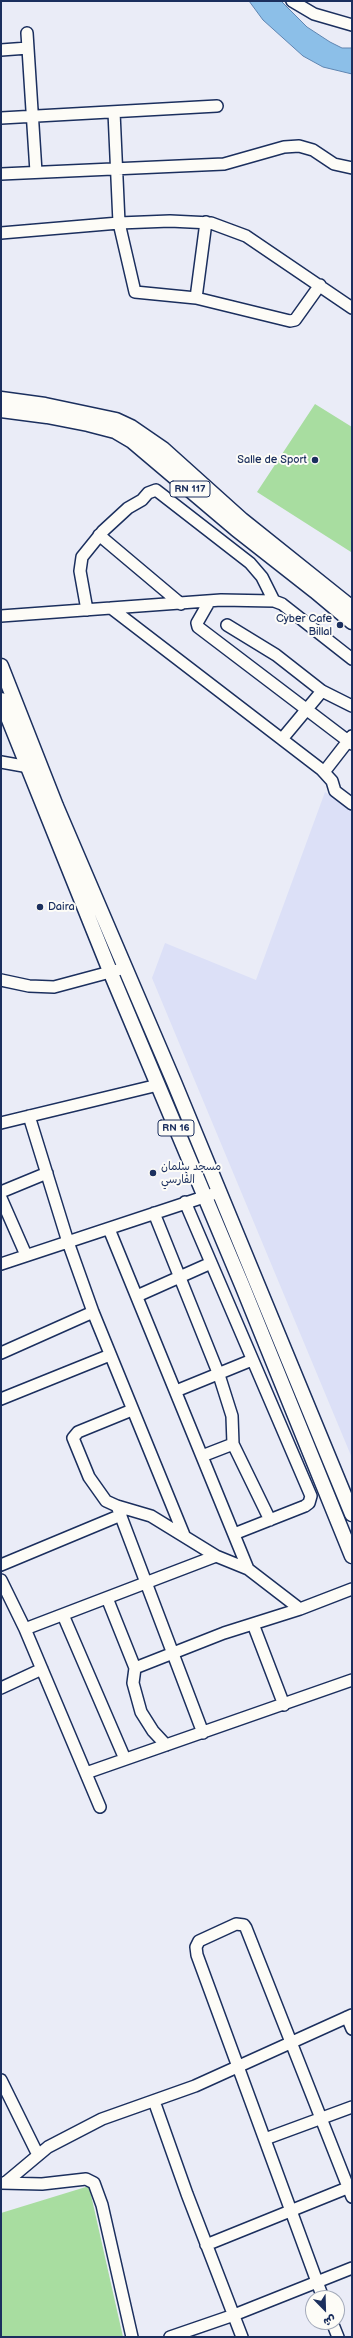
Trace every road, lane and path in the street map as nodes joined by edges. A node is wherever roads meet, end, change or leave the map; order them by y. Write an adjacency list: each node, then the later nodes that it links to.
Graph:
1 (292, 1): 2 (street)
2 (352, 25)
3 (27, 32): 4 (street)
4 (28, 48): 5 (street); 8 (street)
5 (1, 50)
6 (216, 106): 7 (street)
7 (114, 112): 8 (street); 10 (street)
8 (33, 116): 9 (street); 12 (street)
9 (1, 118)
10 (118, 168): 11 (street); 12 (street); 15 (street)
11 (352, 168)
12 (36, 172): 13 (street)
13 (1, 174)
14 (206, 222): 15 (street); 17 (street); 18 (street)
15 (119, 223): 16 (street); 18 (street)
16 (1, 233)
17 (320, 285): 18 (street); 19 (street)
18 (196, 298)
19 (352, 308)
20 (1, 399): 21 (main road, RN 117)
21 (22, 407): 22 (main road, RN 117); 28 (main road, RN 117); 31 (main road, RN 117)
22 (1, 410)
23 (99, 535): 24 (street); 26 (street); 29 (street)
24 (274, 601): 25 (street); 33 (street)
25 (209, 602): 26 (street); 38 (street)
26 (181, 604): 27 (street)
27 (111, 608): 29 (street); 39 (street)
28 (352, 608)
29 (87, 610): 30 (street)
30 (1, 616)
31 (352, 622)
32 (227, 625): 35 (street)
33 (352, 660)
34 (1, 666): 45 (main road, RN 16)
35 (322, 691): 37 (street); 38 (street)
36 (1, 700): 42 (main road, RN 16)
37 (352, 706)
38 (307, 709): 39 (street); 40 (street)
39 (282, 739): 43 (street)
40 (351, 740): 43 (street)
41 (1, 762): 42 (street)
42 (29, 767): 46 (main road, RN 16)
43 (324, 772): 44 (street)
44 (352, 804)
45 (125, 968): 46 (street); 53 (main road, RN 16)
46 (110, 971): 47 (street); 48 (main road, RN 16)
47 (1, 980)
48 (158, 1085): 49 (street); 54 (main road, RN 16)
49 (29, 1116): 50 (street); 51 (street)
50 (1, 1123)
51 (47, 1173): 52 (street); 59 (street)
52 (1, 1192)
53 (219, 1192): 54 (street); 78 (main road, RN 16)
54 (204, 1196): 56 (street); 73 (main road, RN 16)
55 (1, 1198): 60 (street)
56 (185, 1202): 57 (street); 61 (street)
57 (154, 1213): 58 (street); 63 (street)
58 (109, 1228): 59 (street); 64 (street)
59 (68, 1242): 60 (street); 65 (street)
60 (26, 1255): 62 (street)
61 (211, 1263): 63 (street); 68 (street)
62 (1, 1264)
63 (180, 1277): 64 (street); 69 (street)
64 (137, 1296): 70 (street)
65 (93, 1312): 66 (street); 67 (street)
66 (1, 1353)
67 (110, 1355): 71 (street); 72 (street)
68 (252, 1360): 69 (street); 74 (street)
69 (219, 1375): 70 (street); 75 (street)
70 (176, 1391): 76 (street)
71 (1, 1399)
72 (132, 1410): 77 (street); 81 (street)
73 (298, 1421): 74 (street); 83 (main road, RN 16)
74 (282, 1428): 79 (street)
75 (234, 1444): 76 (street); 79 (street)
76 (202, 1456): 80 (street)
77 (119, 1511): 81 (street); 84 (street); 87 (street)
78 (352, 1514)
79 (270, 1520): 80 (street)
80 (234, 1534): 85 (street)
81 (184, 1535): 82 (street)
82 (216, 1556): 85 (street); 87 (street)
83 (352, 1556)
84 (1, 1566)
85 (248, 1570): 90 (street)
86 (1, 1580): 93 (street)
87 (147, 1584): 89 (street); 94 (street)
88 (352, 1589): 90 (street)
89 (107, 1598): 91 (street); 95 (street)
90 (300, 1608): 92 (street)
91 (63, 1615): 93 (street); 102 (street)
92 (254, 1624): 94 (street); 99 (street)
93 (25, 1629): 96 (street)
94 (174, 1652): 95 (street); 100 (street)
95 (135, 1668): 101 (street)
96 (42, 1669): 98 (street); 103 (street)
97 (352, 1680): 99 (street)
98 (1, 1688)
99 (284, 1705): 100 (street)
100 (203, 1733): 101 (street)
101 (166, 1745): 102 (street)
102 (125, 1759): 103 (street)
103 (86, 1772): 104 (street)
104 (100, 1806)
105 (350, 2016): 106 (street); 107 (street)
106 (352, 2029)
107 (291, 2041): 108 (street); 108 (street); 112 (street)
108 (238, 2066): 110 (street); 113 (street)
109 (1, 2080): 114 (street)
110 (154, 2100): 114 (street); 118 (street)
111 (352, 2107): 112 (street)
112 (322, 2118): 113 (street); 116 (street)
113 (265, 2139): 117 (street)
114 (38, 2155): 115 (street)
115 (3, 2183): 123 (street)
116 (351, 2190): 117 (street)
117 (291, 2210): 118 (street); 120 (street)
118 (206, 2245): 122 (street)
119 (352, 2268): 120 (street)
120 (317, 2281): 121 (street); 122 (street)
121 (320, 2290)
122 (234, 2314): 124 (street); 125 (street)
123 (132, 2337)
124 (170, 2337)
125 (242, 2337)

